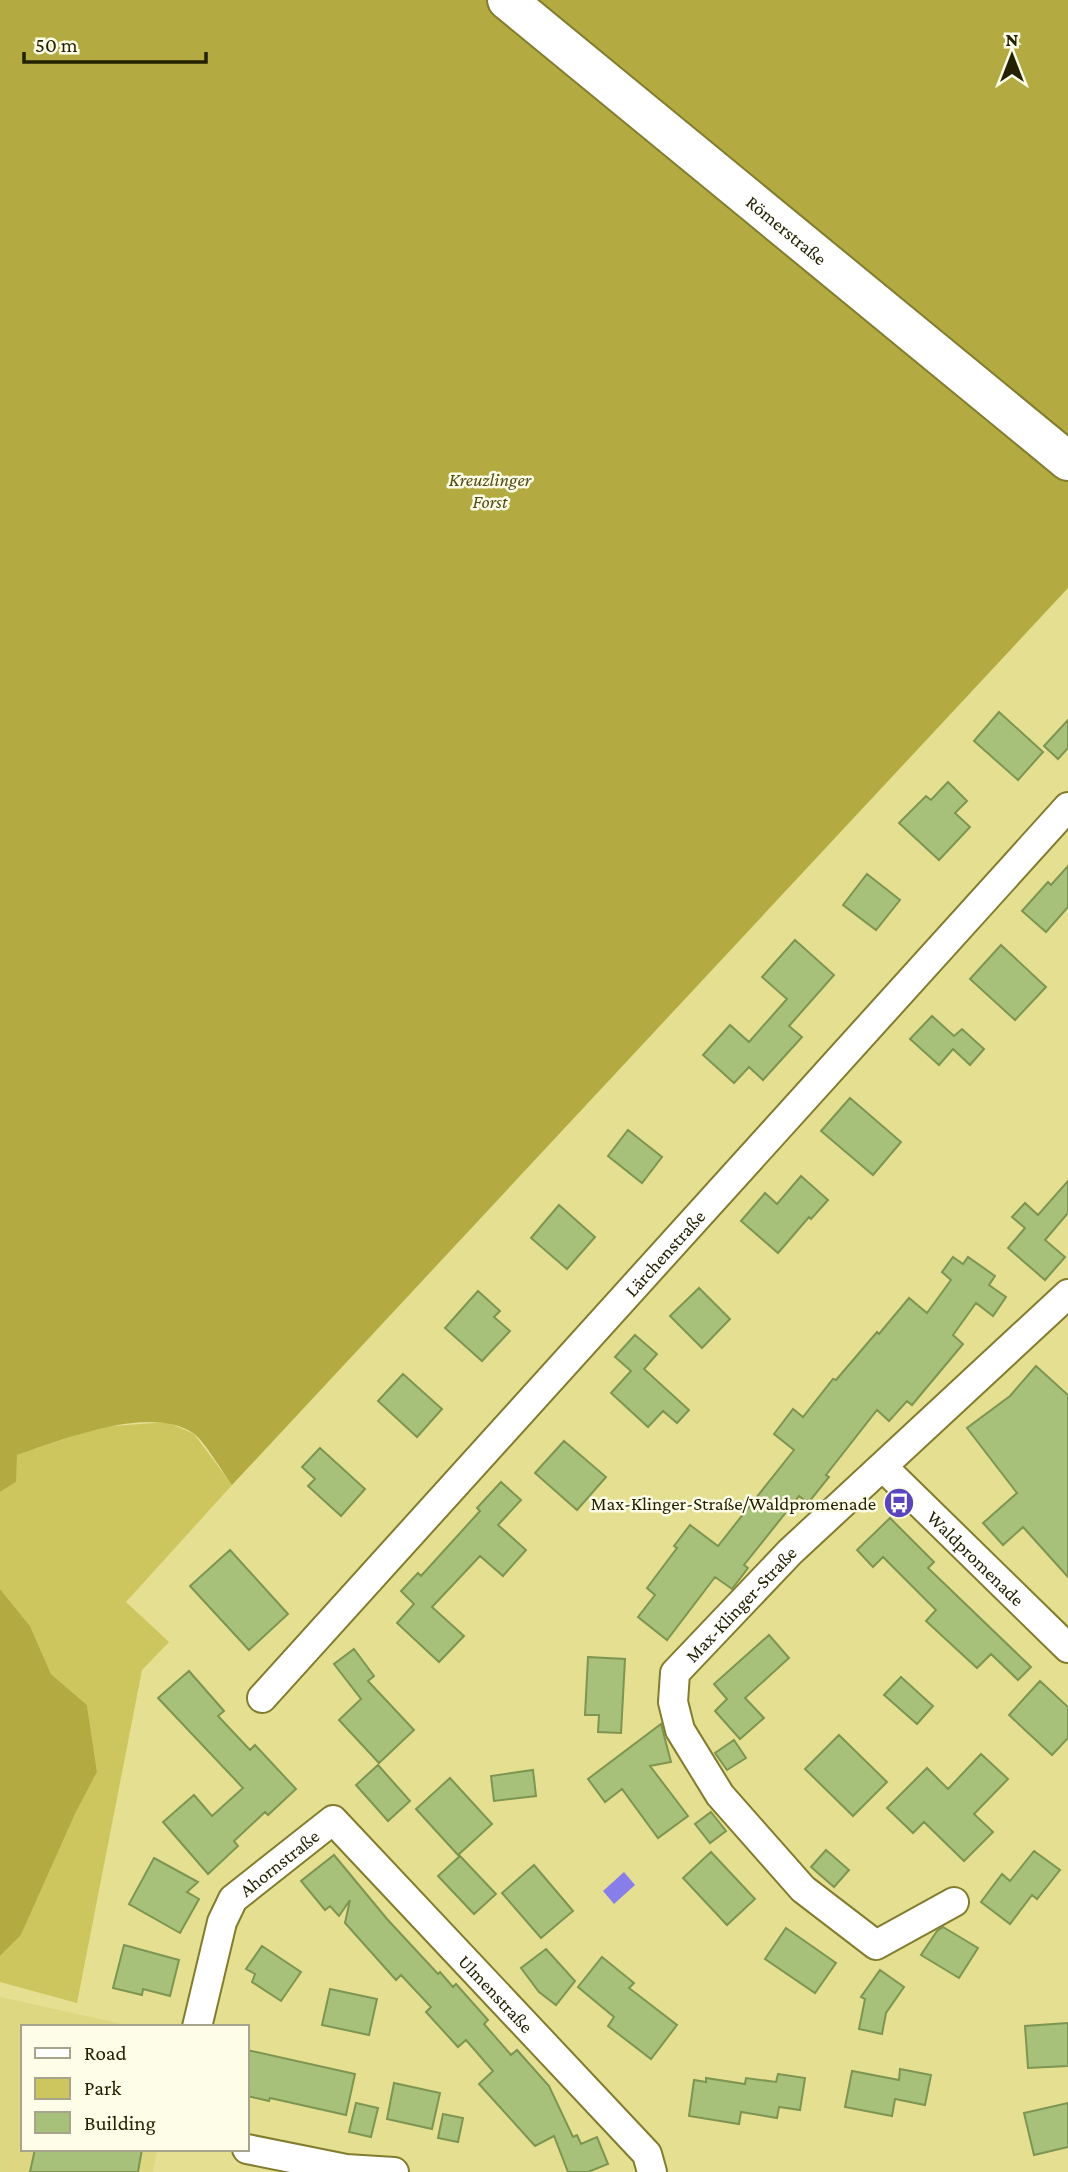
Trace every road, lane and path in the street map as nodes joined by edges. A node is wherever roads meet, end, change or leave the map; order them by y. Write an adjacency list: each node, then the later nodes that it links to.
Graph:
1 (507, 0): 2 (street, Römerstraße)
2 (1068, 461)
3 (1068, 807): 7 (street, Lärchenstraße)
4 (1068, 1294): 5 (street, Max-Klinger-Straße)
5 (883, 1467): 6 (street, Waldpromenade); 9 (street, Max-Klinger-Straße)
6 (1068, 1648)
7 (262, 1698)
8 (332, 1820): 10 (street, Ahornstraße); 13 (street, Ulmenstraße)
9 (954, 1902)
10 (197, 2025)
11 (248, 2149): 12 (street)
12 (394, 2172)
13 (652, 2172)

